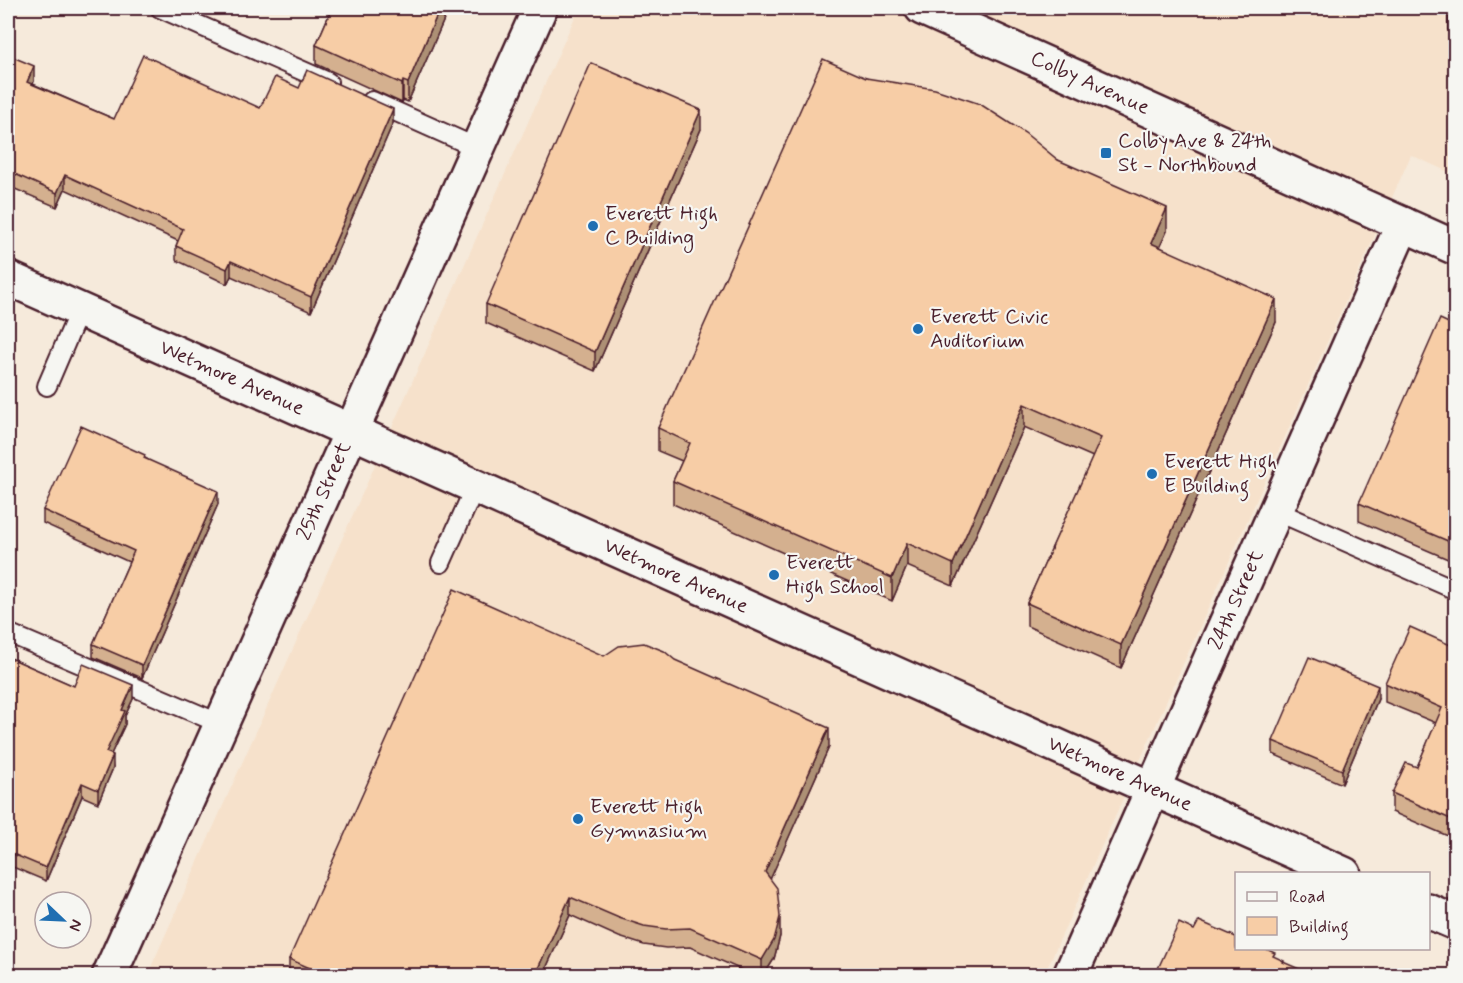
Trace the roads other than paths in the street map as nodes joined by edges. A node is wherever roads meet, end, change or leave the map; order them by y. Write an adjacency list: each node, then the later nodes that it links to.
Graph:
1 (160, 8): 4 (lane)
2 (540, 8): 4 (street, 25th Street)
3 (922, 8): 5 (street, Colby Avenue)
4 (477, 148): 10 (street, 25th Street)
5 (1403, 225): 6 (street, Colby Avenue); 12 (street, 24th Street)
6 (1455, 248)
7 (8, 278): 8 (street, Wetmore Avenue)
8 (80, 309): 9 (lane); 10 (street, Wetmore Avenue)
9 (47, 386)
10 (350, 432): 11 (street, Wetmore Avenue); 16 (street, 25th Street)
11 (475, 487): 13 (lane); 17 (street, Wetmore Avenue)
12 (1276, 511): 14 (lane); 17 (street, 24th Street)
13 (441, 563)
14 (1455, 590)
15 (8, 633): 16 (lane)
16 (221, 724): 21 (street, 25th Street)
17 (1152, 788): 18 (street, Wetmore Avenue); 22 (street, 24th Street)
18 (1342, 872)
19 (1430, 912): 20 (street)
20 (1455, 923)
21 (109, 975)
22 (1070, 975)

